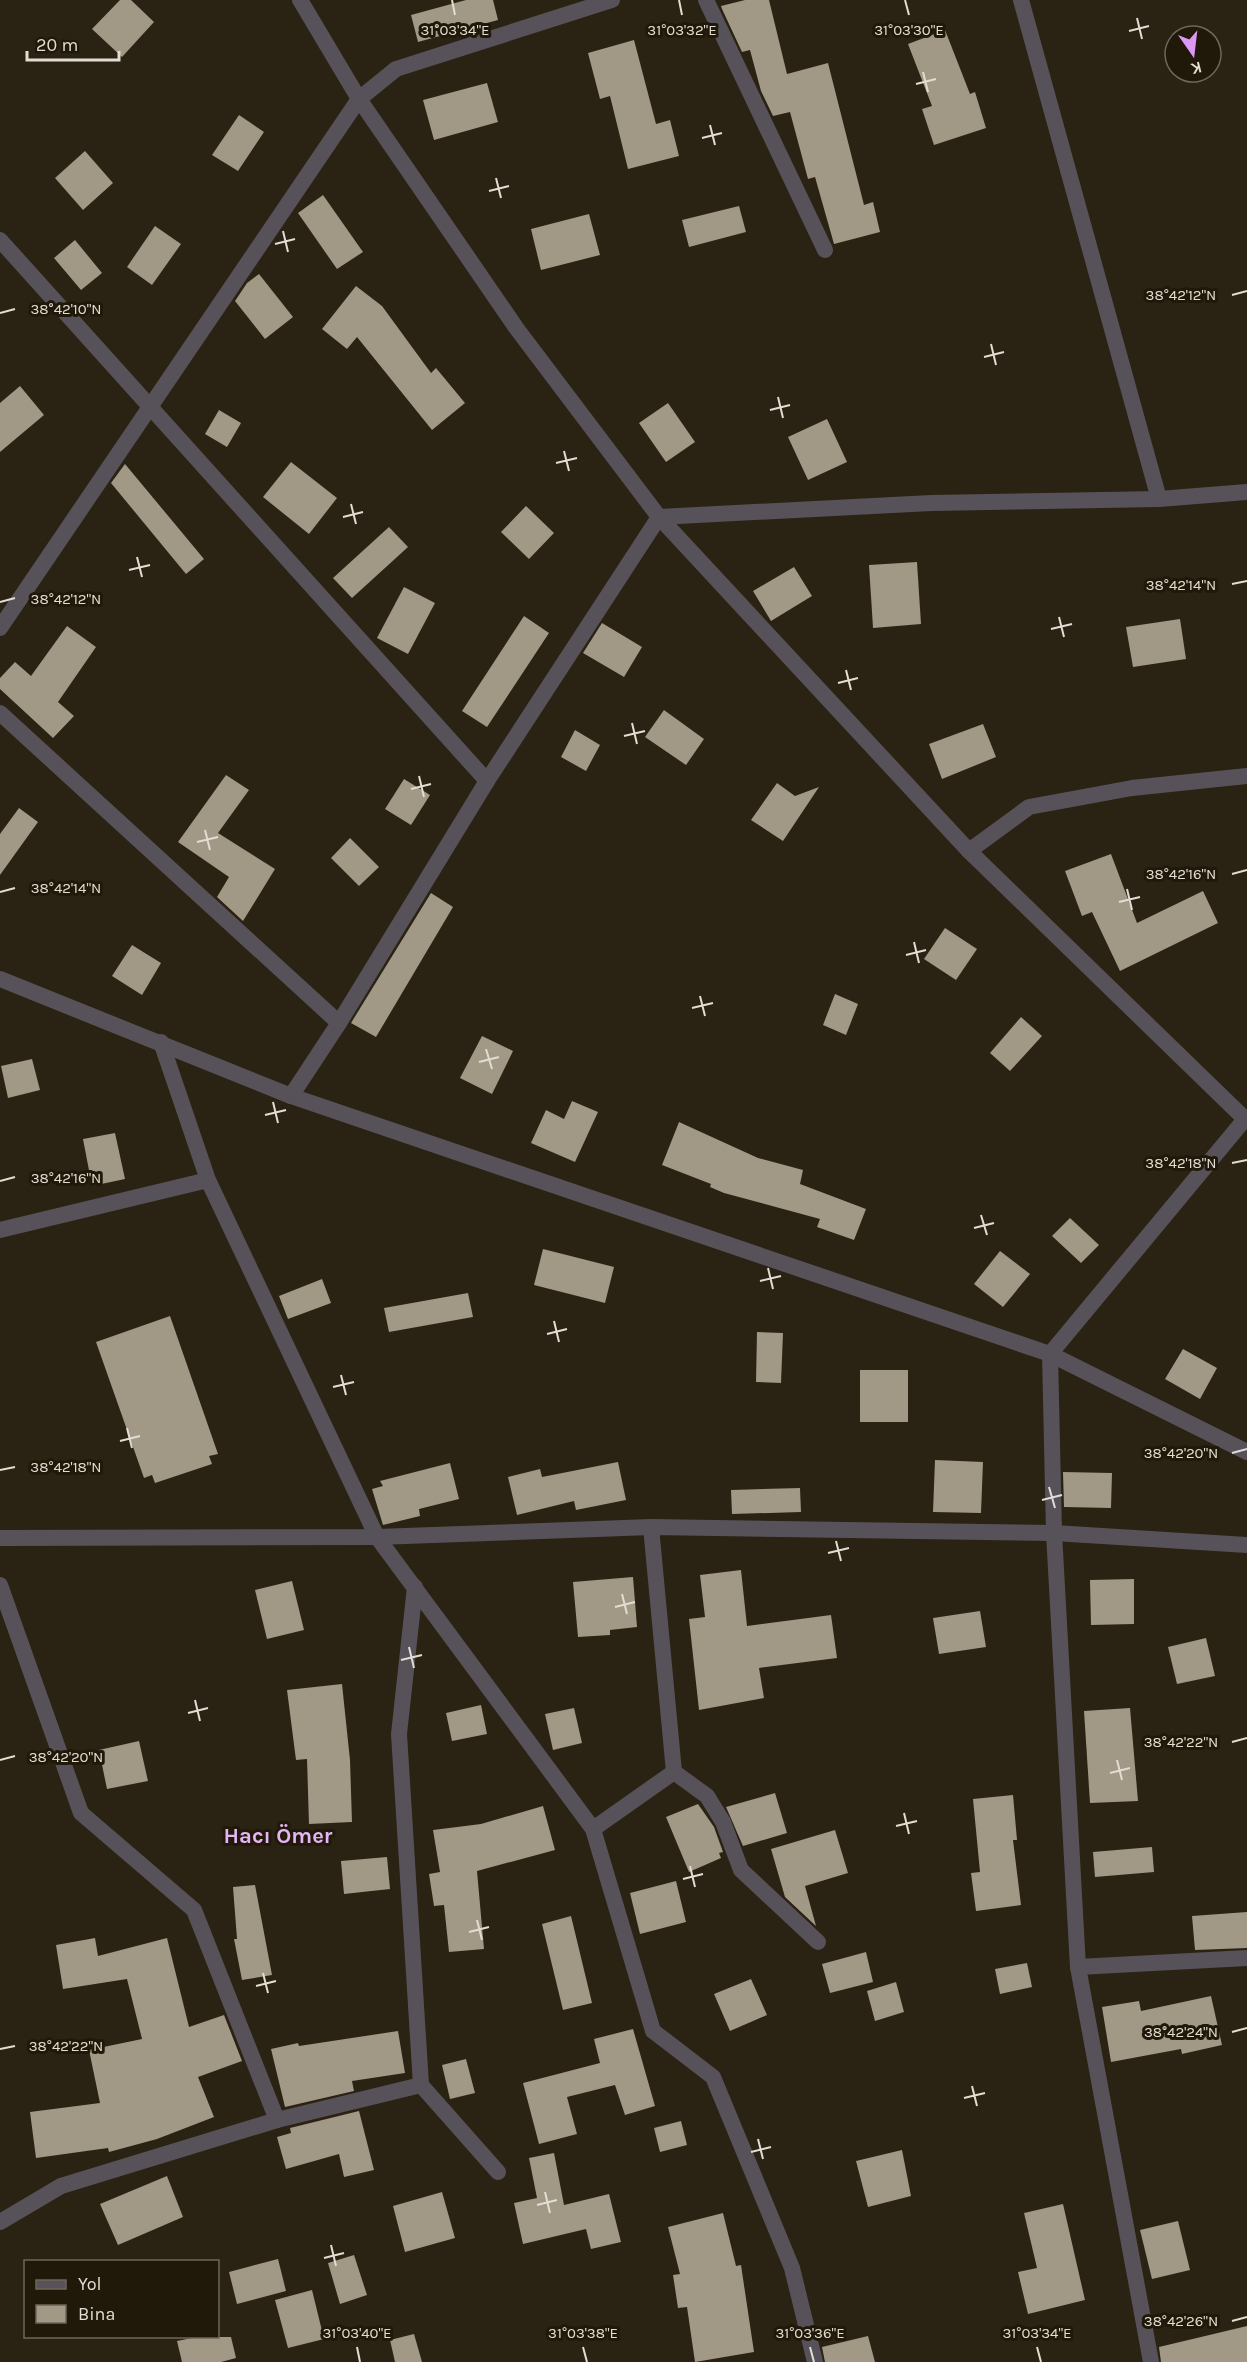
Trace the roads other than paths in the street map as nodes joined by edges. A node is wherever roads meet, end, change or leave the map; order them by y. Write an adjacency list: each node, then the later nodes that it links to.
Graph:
1 (300, 0): 5 (street)
2 (612, 0): 5 (street)
3 (706, 0): 7 (street)
4 (1021, 0): 10 (street)
5 (360, 99): 8 (street); 11 (street)
6 (0, 240): 8 (street)
7 (825, 250)
8 (150, 406): 12 (street); 15 (street)
9 (1247, 492): 10 (street)
10 (1159, 500): 11 (street)
11 (659, 517): 15 (street); 16 (street)
12 (0, 628)
13 (0, 714): 18 (street)
14 (1247, 776): 16 (street)
15 (487, 781): 18 (street)
16 (969, 851): 21 (street)
17 (0, 979): 19 (street)
18 (339, 1023): 20 (street)
19 (161, 1042): 20 (street); 22 (street)
20 (291, 1096): 24 (street)
21 (1246, 1120): 24 (street)
22 (208, 1180): 23 (street); 28 (street)
23 (0, 1230)
24 (1050, 1354): 25 (street); 27 (street)
25 (1247, 1452)
26 (651, 1527): 27 (street); 28 (street); 33 (street)
27 (1054, 1533): 30 (street); 37 (street)
28 (377, 1537): 29 (street); 32 (street)
29 (0, 1538)
30 (1247, 1545)
31 (0, 1585): 39 (street)
32 (415, 1587): 34 (street); 38 (street)
33 (674, 1772): 34 (street); 35 (street)
34 (593, 1829): 42 (street)
35 (818, 1942)
36 (1247, 1958): 37 (street)
37 (1078, 1967): 43 (street)
38 (421, 2085): 39 (street); 40 (street)
39 (277, 2120): 41 (street)
40 (498, 2172)
41 (0, 2222)
42 (815, 2362)
43 (1150, 2362)

